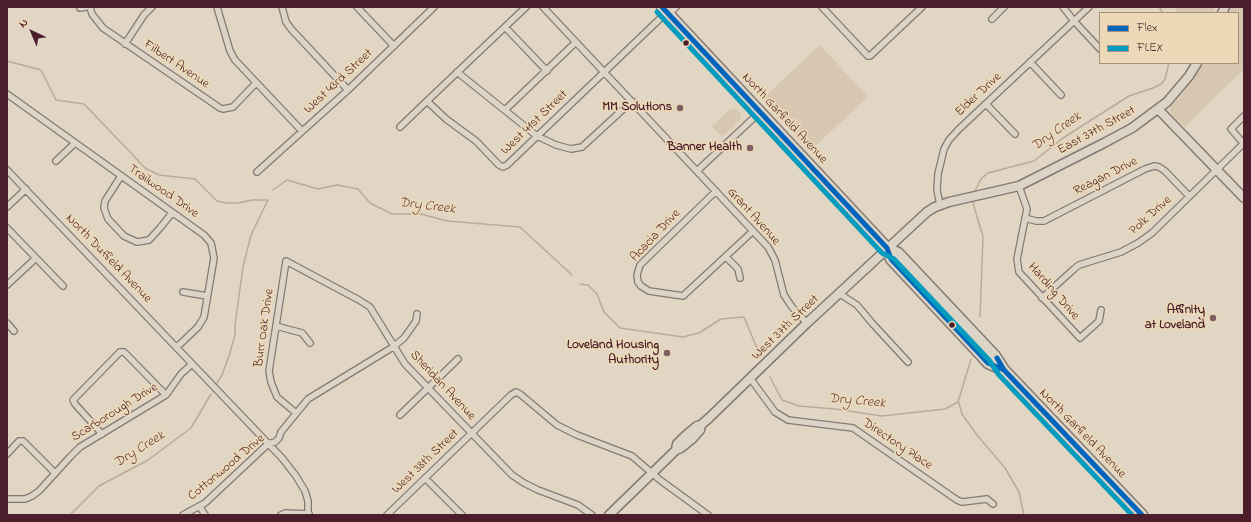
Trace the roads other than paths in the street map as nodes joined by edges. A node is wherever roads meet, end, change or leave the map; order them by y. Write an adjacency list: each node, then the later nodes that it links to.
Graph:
1 (90, 7): 19 (street, Filbert Avenue)
2 (152, 7): 19 (street)
3 (217, 7): 27 (street)
4 (282, 7): 28 (street)
5 (357, 7): 20 (street)
6 (434, 7): 20 (street, West 43rd Street)
7 (526, 7): 17 (street)
8 (543, 7): 18 (street, Grant Avenue)
9 (822, 7): 10 (street)
10 (922, 7)
11 (1004, 7): 15 (street)
12 (1063, 7): 16 (street)
13 (1089, 7): 16 (street, Elder Drive)
14 (669, 10): 26 (street, West 41st Street); 36 (highway, North Garfield Avenue)
15 (992, 19)
16 (1074, 21): 21 (street); 22 (street, Elder Drive)
17 (505, 27): 24 (street); 25 (street)
18 (576, 42): 24 (street); 26 (street, Grant Avenue)
19 (125, 44): 27 (street, Filbert Avenue)
20 (394, 46): 28 (street, West 43rd Street)
21 (1099, 48)
22 (1030, 62): 30 (street); 33 (street, Elder Drive)
23 (1196, 64): 34 (street, East 37th Street)
24 (546, 71): 35 (street)
25 (457, 72): 31 (street); 35 (street)
26 (604, 72): 32 (street, Grant Avenue); 41 (street, West 41st Street)
27 (256, 83): 39 (street)
28 (348, 90): 39 (street, West 43rd Street)
29 (7, 94): 42 (street, Trailwood Drive)
30 (1061, 95)
31 (427, 101): 38 (street); 41 (street, West 41st Street)
32 (632, 101): 41 (street); 47 (street, Grant Avenue)
33 (986, 104): 40 (street); 55 (street, Elder Drive)
34 (1158, 109): 45 (street); 50 (street, East 37th Street)
35 (505, 110): 41 (street)
36 (760, 112): 47 (street); 61 (highway, North Garfield Avenue)
37 (1244, 116): 43 (street)
38 (400, 127)
39 (302, 131): 48 (street, West 43rd Street)
40 (1015, 134)
41 (537, 136)
42 (75, 143): 44 (street); 49 (street, Trailwood Drive)
43 (1244, 143): 45 (street, Polk Drive)
44 (56, 161)
45 (1217, 169): 53 (street, Polk Drive); 54 (street)
46 (7, 170): 51 (street, North Duffield Avenue)
47 (697, 171): 52 (street, Grant Avenue)
48 (257, 172)
49 (121, 176): 57 (street, Trailwood Drive); 57 (street)
50 (1019, 186): 55 (street, East 37th Street); 58 (street, Harding Drive)
51 (26, 189): 56 (street); 79 (street, North Duffield Avenue)
52 (716, 191): 60 (street, Grant Avenue); 62 (street, Acacia Drive)
53 (1189, 196): 58 (street, Reagan Drive); 71 (street, Polk Drive)
54 (1244, 198)
55 (940, 205): 61 (street, East 37th Street)
56 (7, 207)
57 (172, 213): 70 (street, Trailwood Drive)
58 (1025, 218): 71 (street, Harding Drive)
59 (7, 228): 63 (street)
60 (753, 231): 62 (street, Acacia Drive); 75 (street, Grant Avenue)
61 (887, 248): 69 (street, West 37th Street); 108 (highway, North Garfield Avenue)
62 (726, 257): 65 (street)
63 (36, 258): 66 (street); 67 (street)
64 (286, 261): 76 (street, Burr Oak Drive); 80 (street, Sheridan Avenue)
65 (740, 278)
66 (7, 285)
67 (63, 286)
68 (183, 292): 70 (street)
69 (840, 294): 75 (street, West 37th Street); 82 (street)
70 (207, 296): 79 (street, Trailwood Drive)
71 (1042, 298): 72 (street, Harding Drive)
72 (1101, 310)
73 (417, 314): 80 (street, Cottonwood Drive)
74 (7, 323): 77 (street)
75 (807, 323): 84 (street, West 37th Street)
76 (276, 326): 78 (street); 87 (street, Burr Oak Drive)
77 (14, 331)
78 (310, 343)
79 (177, 347): 83 (street, North Duffield Avenue)
80 (393, 348): 85 (street, Sheridan Avenue); 87 (street, Cottonwood Drive)
81 (458, 359): 85 (street)
82 (908, 362)
83 (192, 364): 86 (street, Scarborough Drive); 91 (street, North Duffield Avenue)
84 (750, 378): 94 (street, West 37th Street); 97 (street, Directory Place)
85 (427, 389): 88 (street); 90 (street, Sheridan Avenue)
86 (166, 395): 89 (street, Scarborough Drive); 89 (street)
87 (296, 413): 91 (street, Cottonwood Drive)
88 (400, 415)
89 (102, 434): 93 (street, Scarborough Drive)
90 (471, 434): 94 (street, West 38th Street); 95 (street, West 38th Street); 105 (street, Sheridan Avenue)
91 (268, 444): 98 (street, Cottonwood Drive); 99 (street, North Duffield Avenue)
92 (7, 454): 93 (street)
93 (55, 473): 96 (street, Scarborough Drive)
94 (653, 473): 106 (street, West 37th Street); 107 (street)
95 (426, 478): 103 (street, West 38th Street); 104 (street)
96 (7, 499)
97 (993, 504)
98 (200, 507): 100 (street, Cottonwood Drive); 101 (street)
99 (308, 514): 102 (street)
100 (183, 515)
101 (205, 515)
102 (281, 515)
103 (387, 515)
104 (462, 515)
105 (592, 515)
106 (609, 515)
107 (708, 515)
108 (1142, 515)

